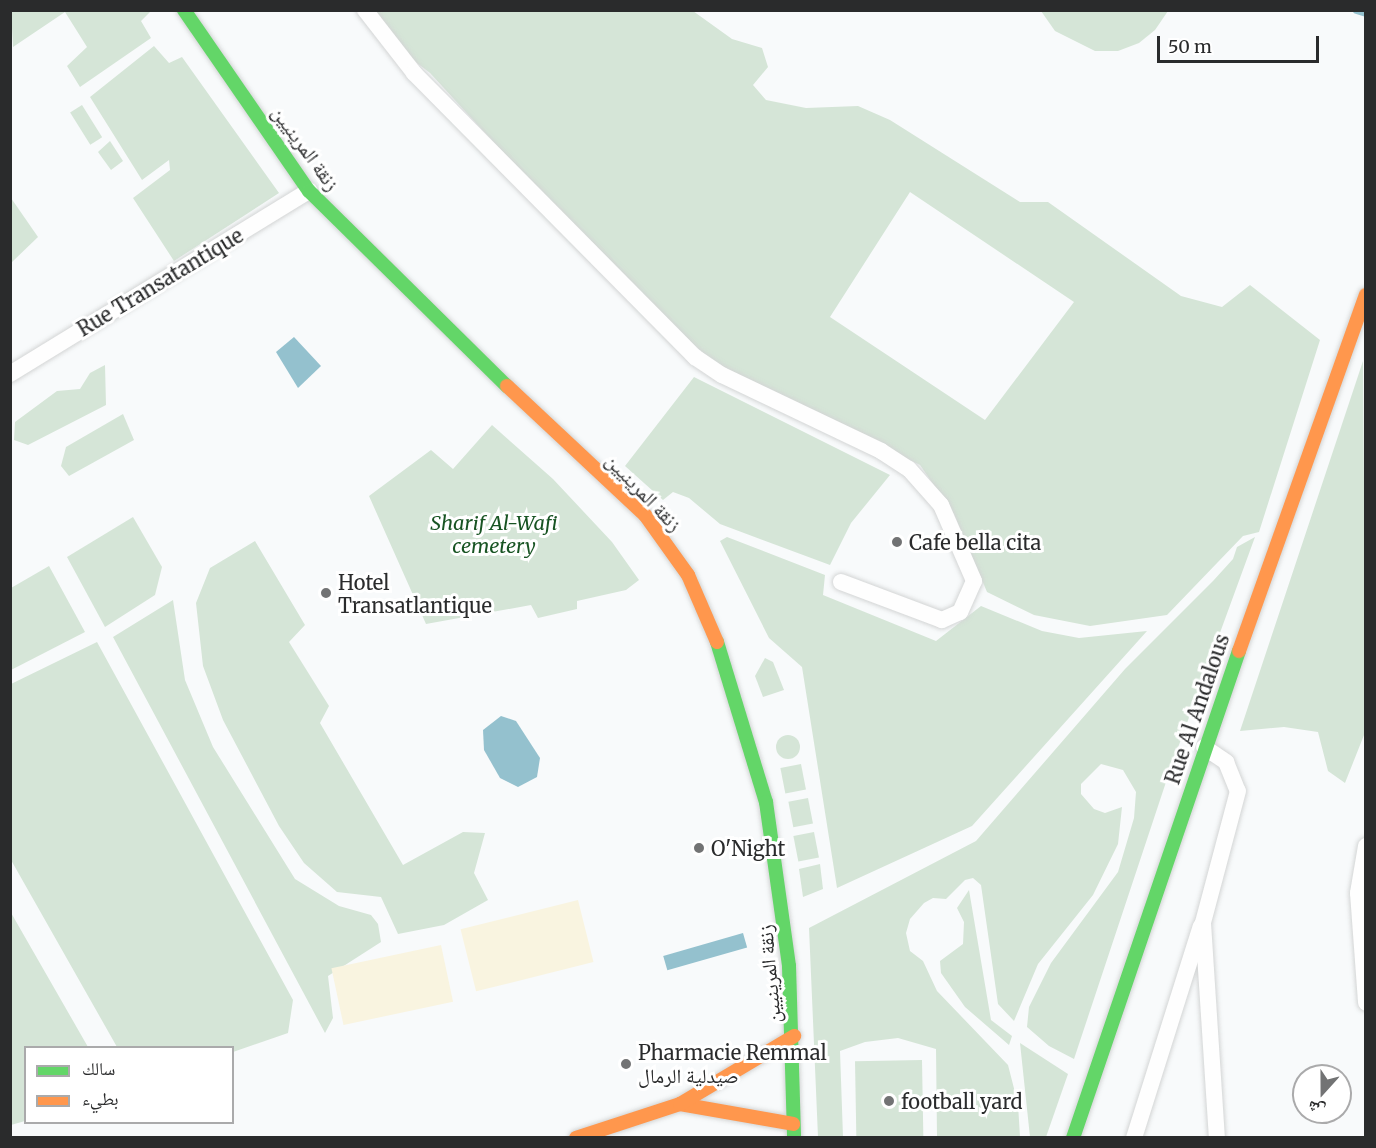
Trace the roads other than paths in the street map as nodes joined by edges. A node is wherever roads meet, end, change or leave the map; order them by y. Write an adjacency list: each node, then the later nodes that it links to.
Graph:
1 (184, 10): 3 (main road, زنقة المرينيين)
2 (365, 10): 6 (street)
3 (309, 191): 5 (street, Rue Transatantique); 11 (main road, زنقة المرينيين)
4 (1365, 295): 7 (main road, Rue Al Andalous)
5 (10, 374)
6 (841, 582)
7 (1204, 747): 9 (street); 15 (main road, Rue Al Andalous)
8 (1365, 846): 10 (street)
9 (1203, 922): 16 (street); 17 (street)
10 (1365, 1003)
11 (794, 1036): 12 (main road); 13 (main road, زنقة المرينيين)
12 (680, 1104): 13 (main road); 14 (main road)
13 (793, 1130)
14 (576, 1137)
15 (1073, 1137)
16 (1134, 1137)
17 (1217, 1137)

